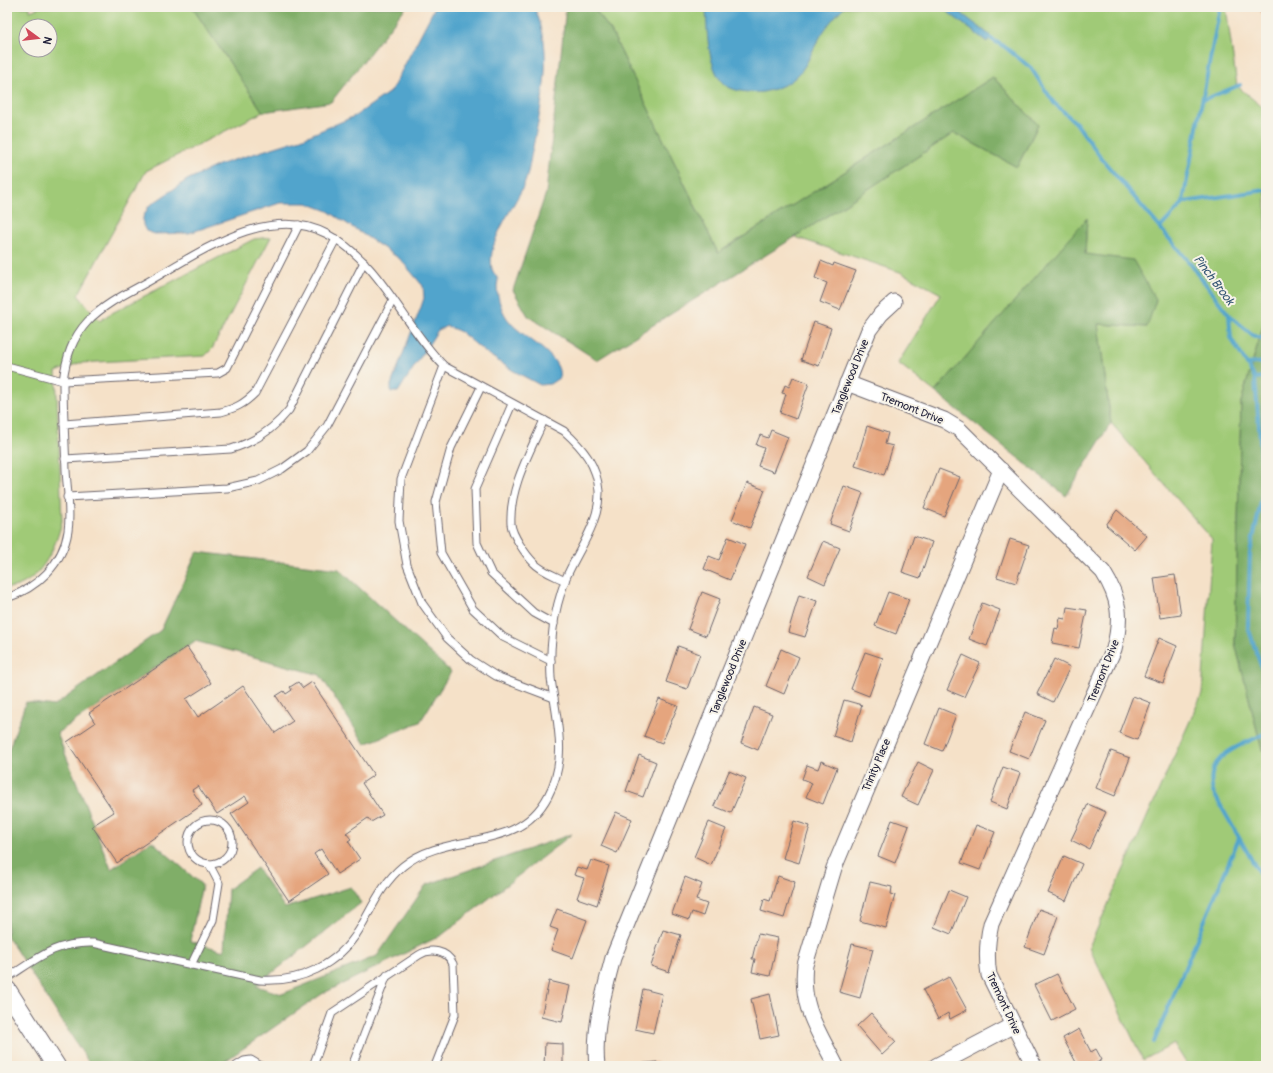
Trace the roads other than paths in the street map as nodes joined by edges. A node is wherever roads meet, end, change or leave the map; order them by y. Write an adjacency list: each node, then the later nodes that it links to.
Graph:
1 (299, 225): 2 (lane); 8 (lane); 8 (lane)
2 (336, 239): 3 (lane); 13 (lane)
3 (364, 262): 4 (lane); 14 (lane)
4 (393, 300): 7 (lane); 16 (lane)
5 (894, 302): 9 (street, Tanglewood Drive)
6 (7, 366): 8 (lane)
7 (444, 366): 10 (lane); 21 (lane)
8 (63, 381): 13 (lane)
9 (847, 383): 15 (street, Tremont Drive); 34 (street, Tanglewood Drive)
10 (481, 387): 11 (lane); 20 (lane)
11 (512, 404): 12 (lane); 19 (lane)
12 (544, 420): 17 (lane); 17 (lane)
13 (64, 424): 14 (lane)
14 (66, 460): 16 (lane)
15 (1001, 470): 27 (street, Tremont Drive); 35 (street, Trinity Place)
16 (67, 497): 18 (lane)
17 (565, 581): 19 (lane)
18 (7, 598)
19 (554, 624): 20 (lane)
20 (551, 661): 21 (lane)
21 (554, 698): 23 (lane)
22 (209, 864): 22 (lane); 23 (lane)
23 (191, 965): 25 (lane)
24 (387, 975): 31 (lane); 32 (lane); 33 (lane)
25 (7, 978)
26 (7, 990): 28 (street)
27 (1014, 1025): 36 (street); 37 (street, Tremont Drive)
28 (56, 1066)
29 (236, 1066): 30 (lane)
30 (260, 1066)
31 (313, 1066)
32 (352, 1066)
33 (435, 1066)
34 (597, 1066)
35 (836, 1066)
36 (936, 1066)
37 (1034, 1066)

